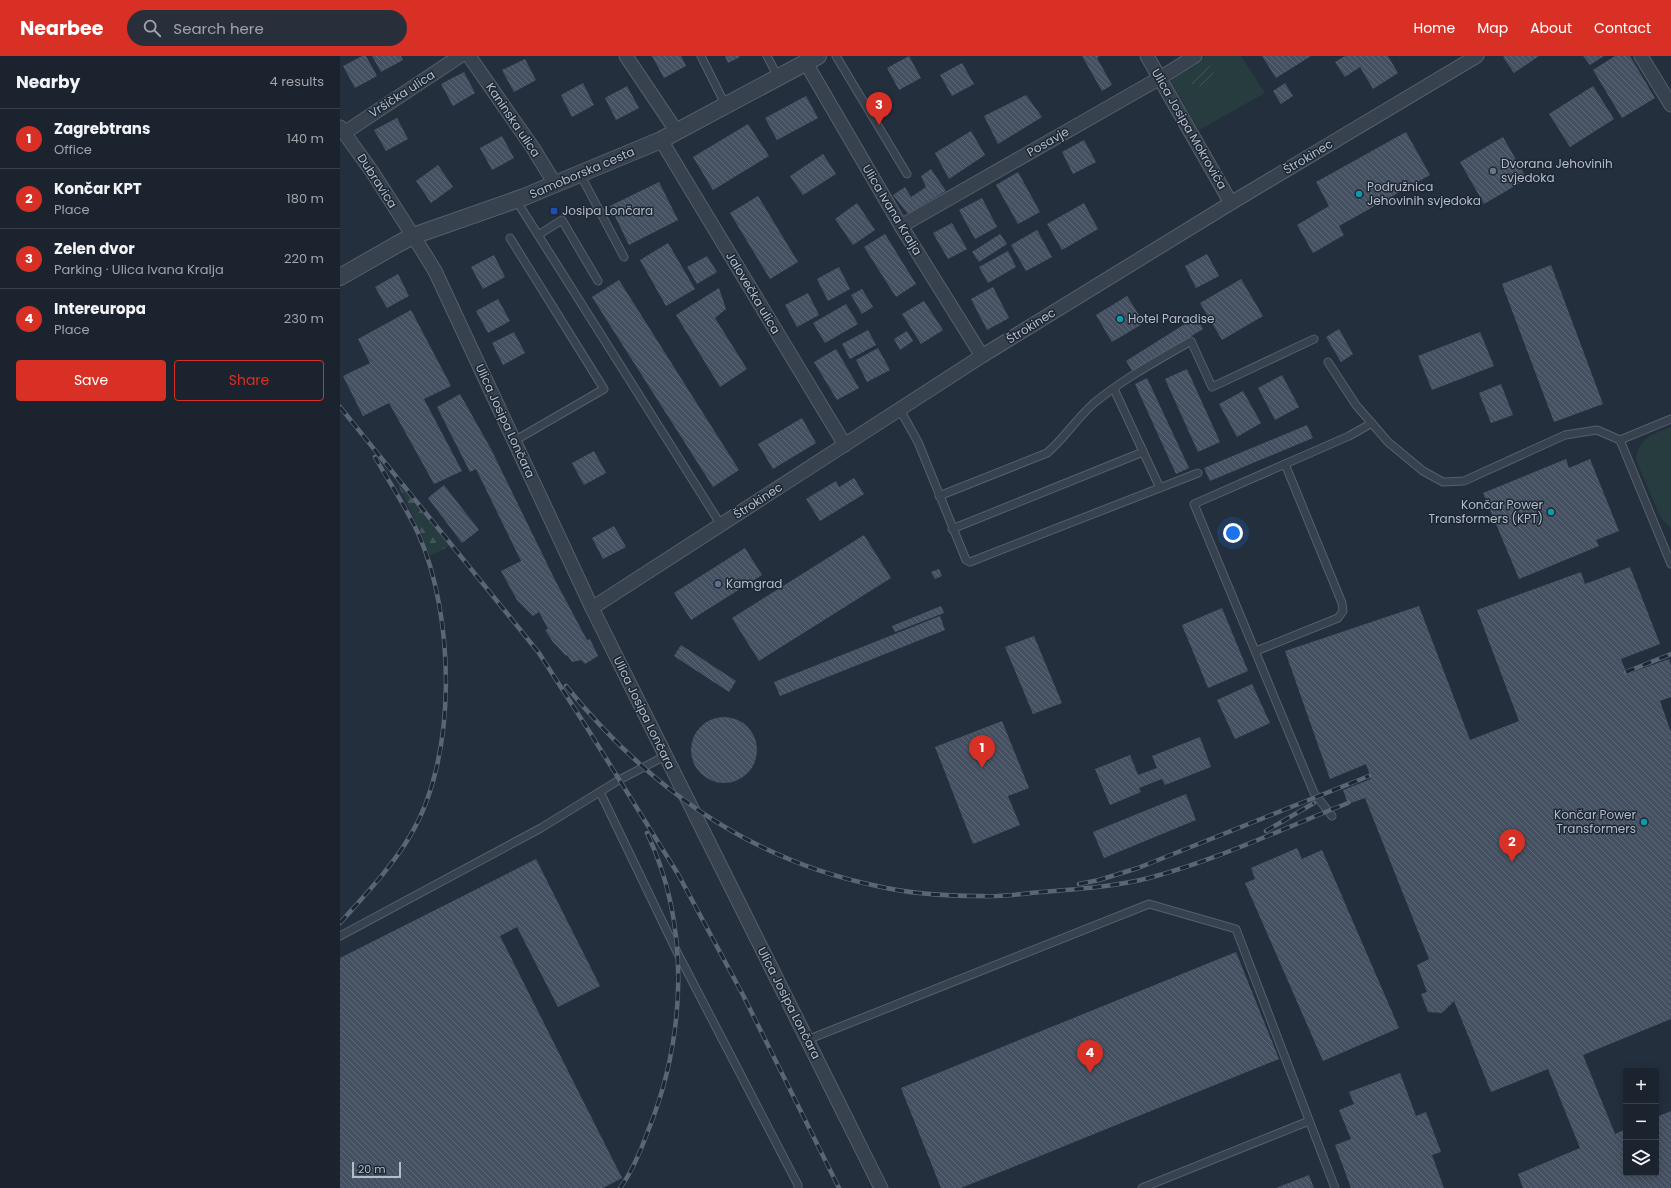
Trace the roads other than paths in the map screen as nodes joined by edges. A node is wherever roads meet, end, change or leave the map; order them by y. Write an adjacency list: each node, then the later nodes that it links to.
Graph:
1 (460, 56): 16 (street, Vršička ulica)
2 (469, 56): 21 (street, Kaninska ulica)
3 (626, 56): 17 (street)
4 (701, 56): 15 (lane)
5 (767, 56): 12 (lane)
6 (836, 56): 20 (lane)
7 (1147, 56): 13 (street, Ulica Josipa Mokrovića)
8 (1195, 56): 13 (street, Posavje)
9 (1477, 56): 23 (street, Štrokinec)
10 (1641, 56): 14 (street)
11 (812, 59): 12 (street, Samoborska cesta); 24 (street, Ulica Ivana Kralja)
12 (778, 77): 15 (street, Samoborska cesta)
13 (1160, 78): 23 (street, Ulica Josipa Mokrovića); 24 (street, Posavje)
14 (1671, 105)
15 (726, 106): 17 (street, Samoborska cesta)
16 (342, 130): 26 (street, Dubravica)
17 (677, 132): 18 (street, Samoborska cesta)
18 (661, 140): 19 (street, Samoborska cesta); 40 (street, Jalovečka ulica)
19 (580, 174): 21 (street, Samoborska cesta); 28 (lane)
20 (907, 174)
21 (555, 184): 22 (street, Samoborska cesta)
22 (516, 200): 25 (lane); 26 (street, Samoborska cesta)
23 (1231, 203): 32 (street, Štrokinec)
24 (901, 226): 32 (street, Ulica Ivana Kralja)
25 (538, 235): 30 (lane); 46 (lane)
26 (413, 236): 29 (street, Samoborska cesta); 39 (street, Ulica Josipa Lončara)
27 (510, 238): 39 (lane)
28 (624, 257)
29 (340, 277)
30 (598, 281)
31 (1314, 339): 34 (lane)
32 (982, 356): 35 (street, Štrokinec)
33 (1328, 362): 37 (lane)
34 (1114, 389): 41 (lane); 45 (lane)
35 (900, 408): 40 (street, Štrokinec); 45 (lane)
36 (1671, 419): 38 (lane)
37 (1372, 423): 38 (lane); 42 (lane)
38 (1620, 440): 48 (lane)
39 (514, 441): 49 (street, Ulica Josipa Lončara)
40 (844, 445): 46 (street, Štrokinec)
41 (1143, 452): 44 (lane); 47 (lane)
42 (1285, 464): 50 (lane); 50 (lane)
43 (1198, 473): 44 (lane)
44 (1160, 488): 47 (lane)
45 (939, 496): 47 (lane)
46 (721, 525): 49 (street, Štrokinec)
47 (952, 529)
48 (1671, 564)
49 (592, 608): 51 (street, Ulica Josipa Lončara)
50 (1256, 651): 53 (lane)
51 (665, 756): 52 (lane); 55 (street, Ulica Josipa Lončara)
52 (600, 792): 54 (lane); 57 (lane)
53 (1332, 816)
54 (340, 936)
55 (807, 1040): 56 (lane); 58 (street, Ulica Josipa Lončara)
56 (1309, 1121): 59 (lane); 60 (lane)
57 (798, 1188)
58 (881, 1188)
59 (1142, 1188)
60 (1335, 1188)

